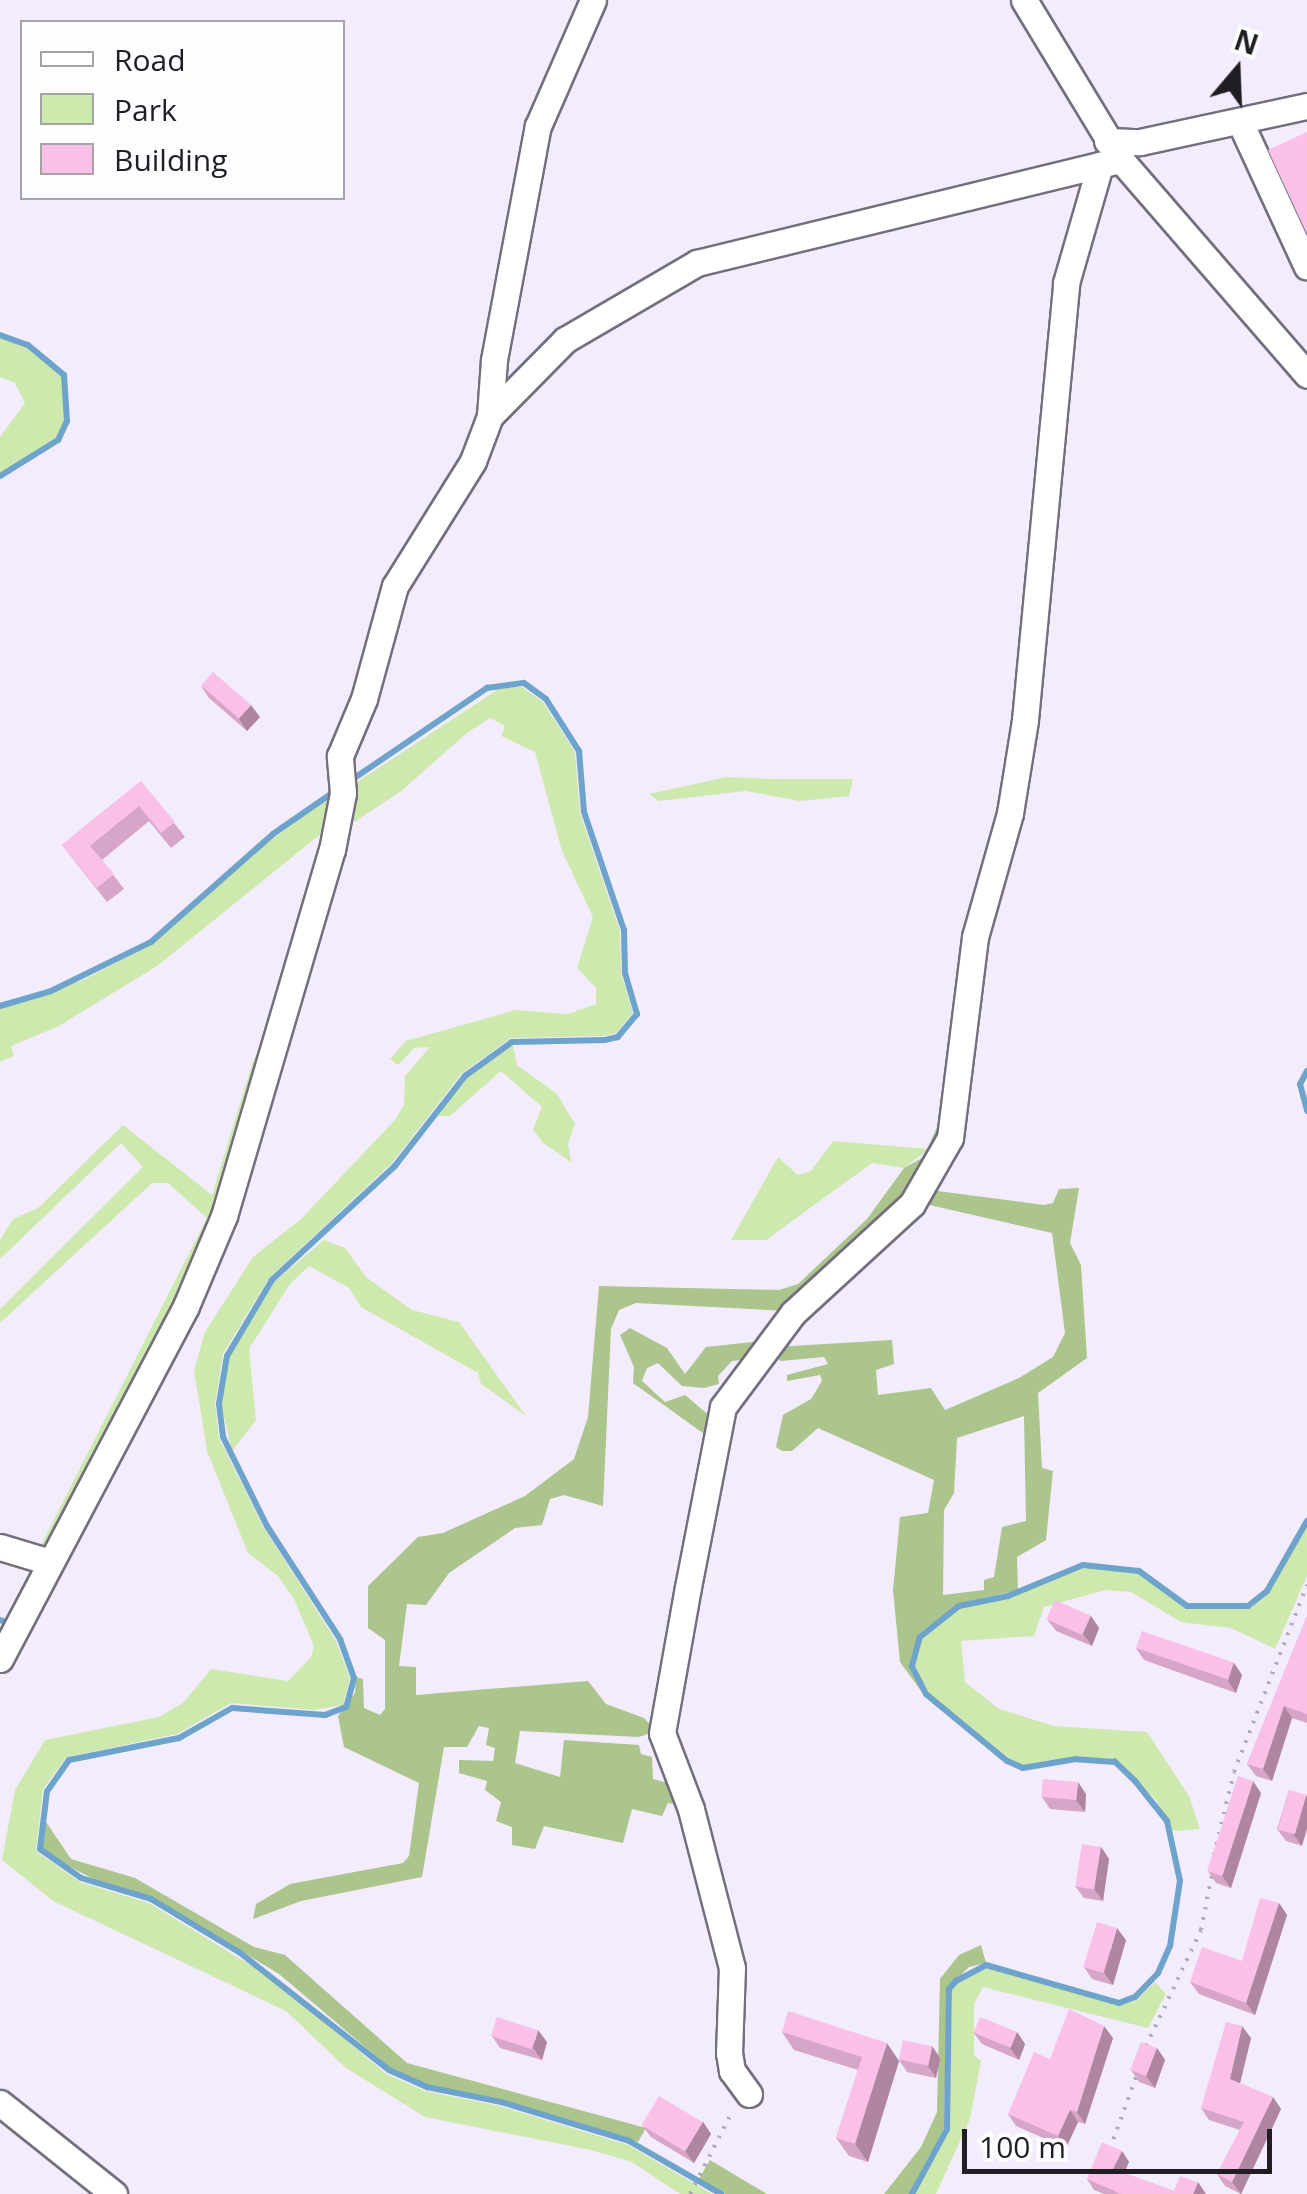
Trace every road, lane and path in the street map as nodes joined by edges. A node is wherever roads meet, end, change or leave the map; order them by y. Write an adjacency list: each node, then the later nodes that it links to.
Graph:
1 (593, 0): 8 (street)
2 (1024, 0): 5 (street)
3 (1307, 106): 4 (street)
4 (1240, 124): 5 (street); 6 (street)
5 (1110, 155): 7 (street); 8 (street); 15 (street)
6 (1307, 267)
7 (1307, 375)
8 (490, 416): 10 (street)
9 (0, 1547): 10 (street)
10 (50, 1562): 12 (street)
11 (1307, 1585): 13 (path)
12 (0, 1659)
13 (1145, 2048)
14 (1140, 2066): 17 (path)
15 (745, 2090): 19 (path)
16 (0, 2103): 18 (street)
17 (1108, 2152)
18 (114, 2194)
19 (690, 2194)

